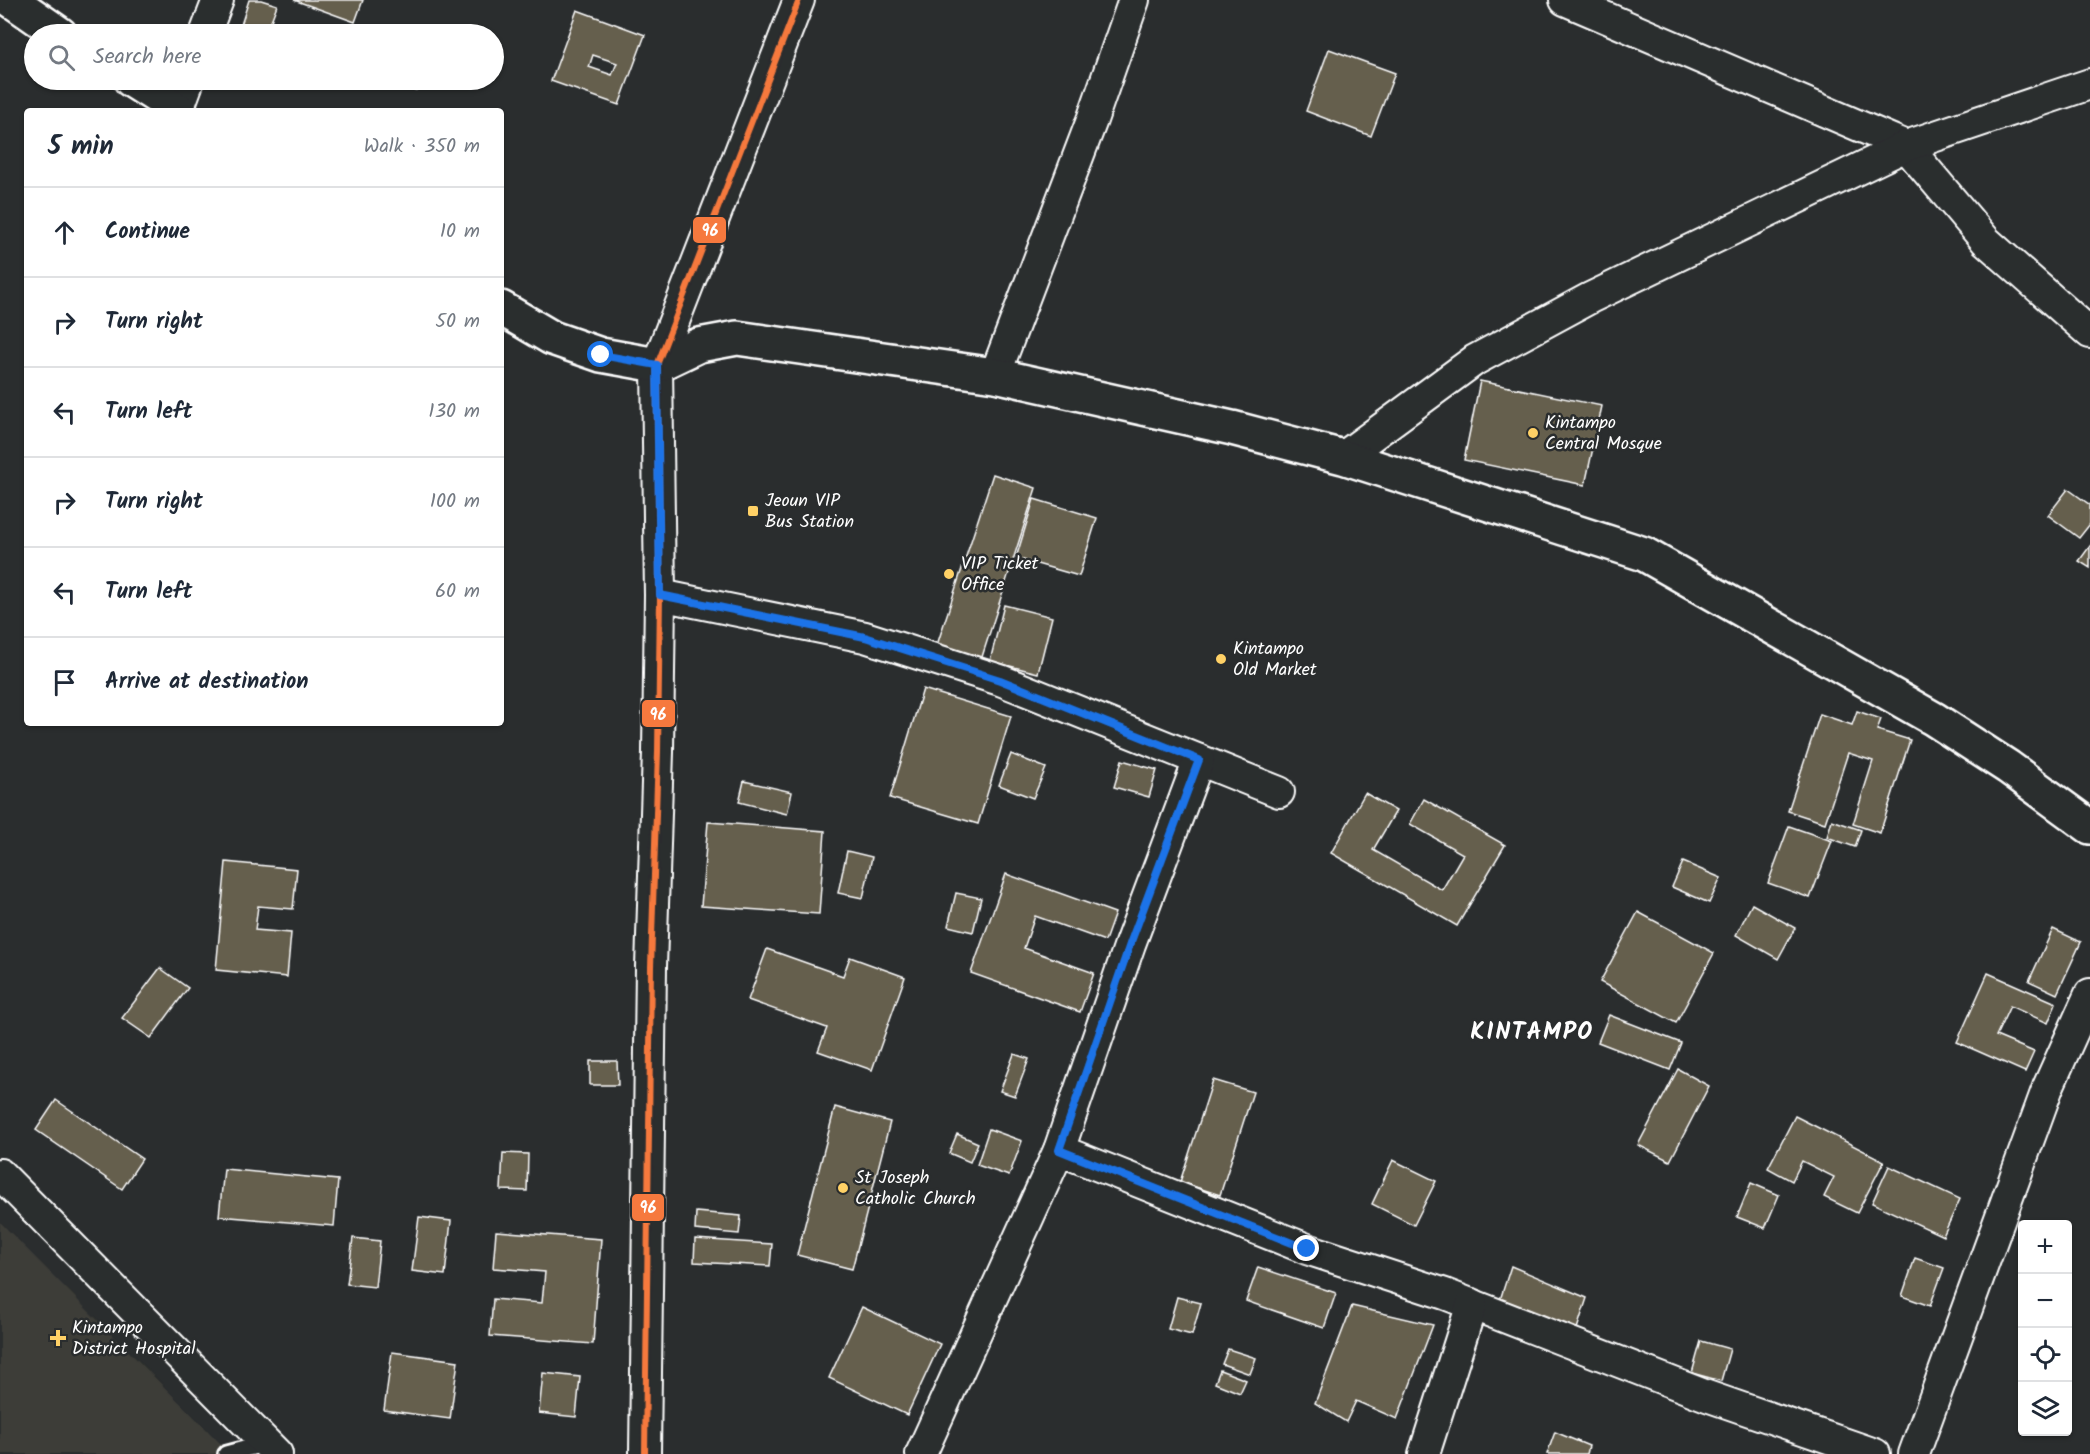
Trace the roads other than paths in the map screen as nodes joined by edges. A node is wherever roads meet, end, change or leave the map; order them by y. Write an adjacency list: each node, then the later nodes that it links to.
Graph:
1 (11, 0): 6 (main road)
2 (218, 0): 7 (street)
3 (799, 0): 16 (street)
4 (1134, 0): 17 (street)
5 (1565, 0): 13 (street)
6 (46, 24)
7 (209, 24)
8 (2090, 84): 13 (street)
9 (146, 90): 11 (main road)
10 (186, 90): 12 (street)
11 (174, 108)
12 (180, 108)
13 (1906, 146): 15 (street); 18 (street)
14 (504, 310): 16 (main road)
15 (2090, 333)
16 (657, 365): 17 (main road); 19 (street)
17 (995, 375): 18 (main road)
18 (1343, 457): 22 (main road)
19 (660, 595): 20 (street); 29 (street)
20 (1199, 760): 21 (street); 24 (street)
21 (1278, 792)
22 (2090, 826)
23 (2090, 994): 33 (street)
24 (1059, 1150): 26 (street); 30 (street)
25 (0, 1174): 27 (street)
26 (1472, 1305): 31 (street); 32 (street)
27 (272, 1449): 28 (lane)
28 (226, 1454)
29 (645, 1454)
30 (921, 1454)
31 (1424, 1454)
32 (1875, 1454)
33 (1914, 1454)

